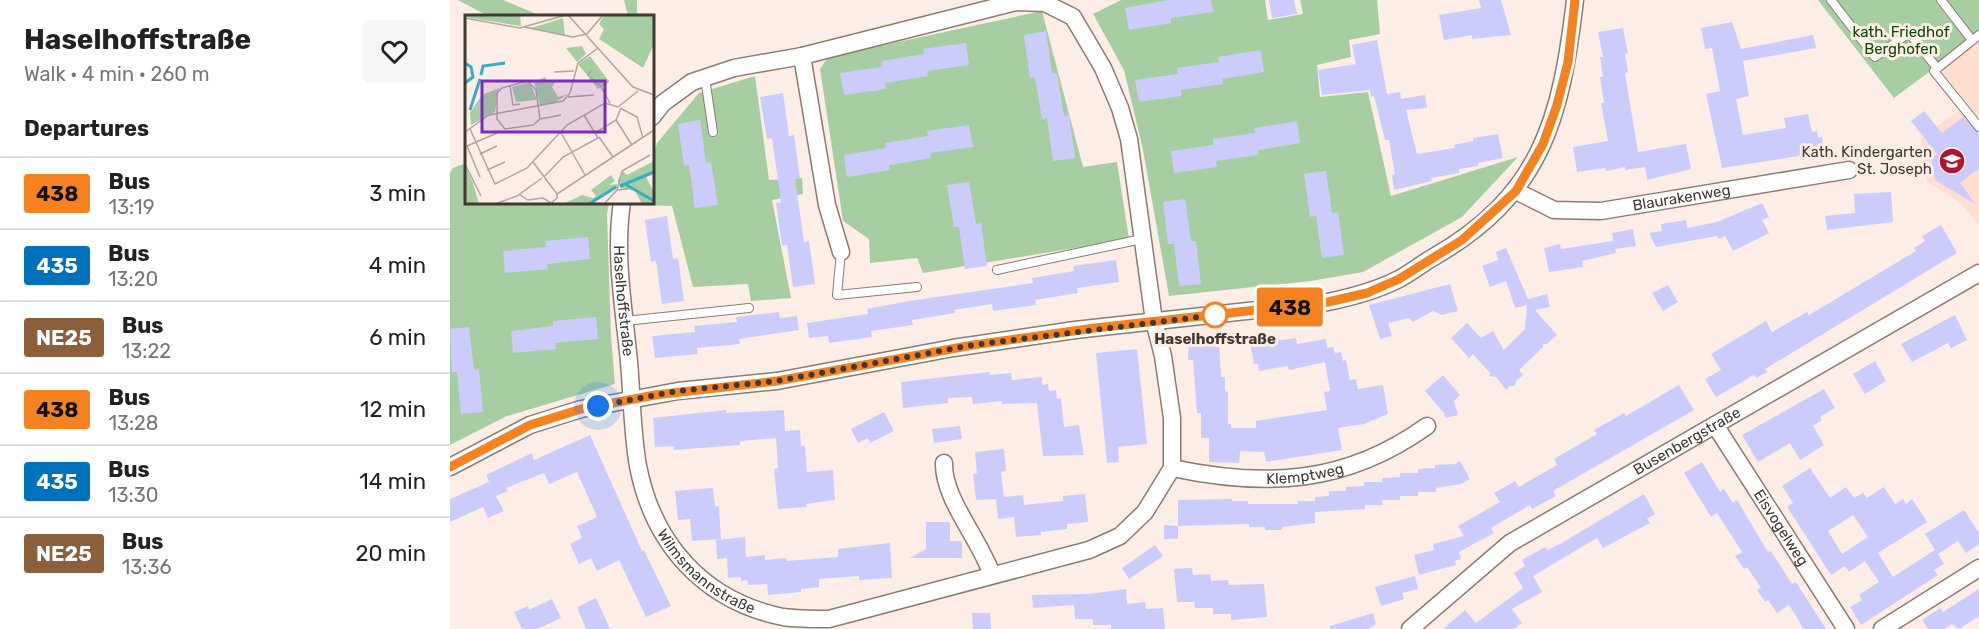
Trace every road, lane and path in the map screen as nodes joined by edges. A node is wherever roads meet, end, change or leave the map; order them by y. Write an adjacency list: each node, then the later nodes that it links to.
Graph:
1 (1575, 0): 12 (street)
2 (1832, 0): 6 (lane)
3 (1941, 0): 4 (lane)
4 (1976, 37): 6 (lane)
5 (802, 56): 7 (street); 14 (street); 15 (street)
6 (1937, 68): 9 (lane)
7 (705, 78): 8 (street); 10 (lane)
8 (654, 114)
9 (1979, 127)
10 (713, 132)
11 (1849, 171): 12 (street, Blaurakenweg)
12 (1516, 191): 21 (street)
13 (622, 204): 20 (street, Haselhoffstraße)
14 (1142, 239): 16 (lane); 21 (street)
15 (841, 252): 18 (lane)
16 (998, 270)
17 (1979, 273): 23 (street, Busenbergstraße)
18 (917, 287)
19 (749, 308): 20 (lane)
20 (625, 321): 22 (street, Haselhoffstraße)
21 (1154, 321): 22 (street); 27 (street)
22 (633, 399): 26 (street); 30 (street, Wilmsmannstraße)
23 (1715, 425): 31 (street, Busenbergstraße); 32 (street, Eisvogelweg)
24 (1427, 426): 27 (street, Klemptweg)
25 (944, 464): 29 (street)
26 (450, 467)
27 (1172, 468): 29 (street, Wilmsmannstraße)
28 (1979, 568): 33 (street)
29 (992, 575): 30 (street, Wilmsmannstraße)
30 (849, 622)
31 (1415, 627)
32 (1846, 629)
33 (1882, 629)

